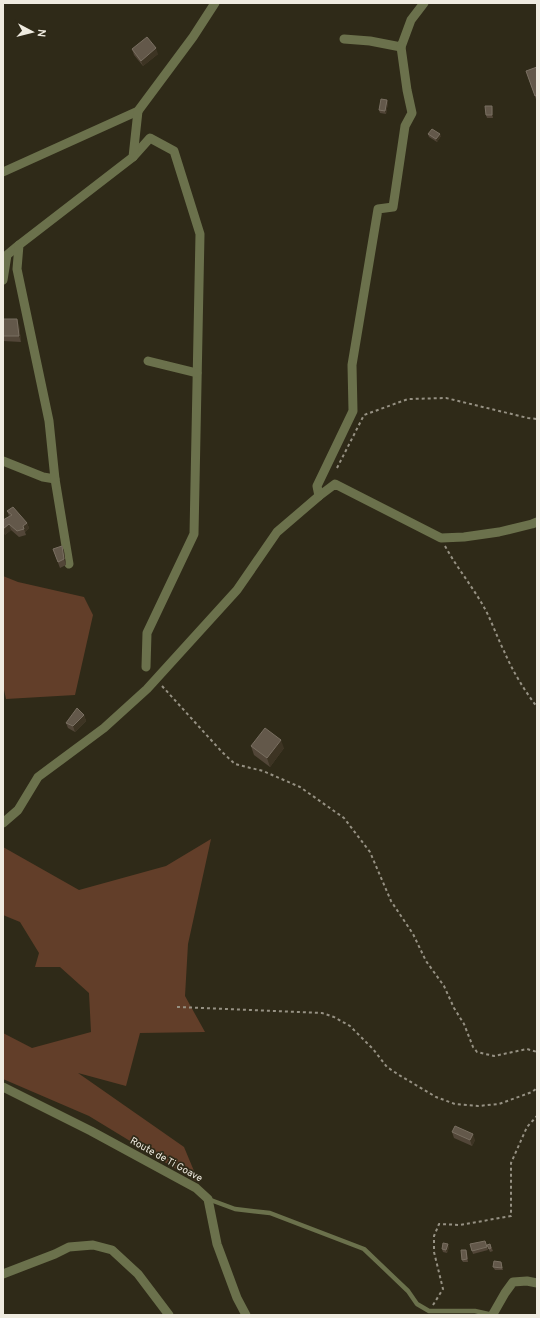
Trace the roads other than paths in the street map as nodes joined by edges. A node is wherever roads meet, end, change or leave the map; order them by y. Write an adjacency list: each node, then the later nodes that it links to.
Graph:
1 (215, 3): 5 (street)
2 (424, 3): 4 (street)
3 (344, 39): 4 (street)
4 (402, 48): 14 (street)
5 (138, 111): 6 (street); 7 (street)
6 (133, 157): 8 (street); 11 (street)
7 (3, 172)
8 (19, 244): 9 (street); 13 (street)
9 (3, 280)
10 (148, 361): 11 (street)
11 (197, 373): 17 (street)
12 (3, 461): 13 (street)
13 (55, 479): 16 (street)
14 (319, 496): 15 (street); 18 (street)
15 (537, 522)
16 (69, 564)
17 (146, 667)
18 (3, 823)
19 (3, 1087): 20 (street, Route de Ti Goave)
20 (208, 1199): 23 (lane); 25 (street)
21 (3, 1274): 24 (street)
22 (537, 1283): 23 (street)
23 (494, 1314)
24 (169, 1315)
25 (246, 1315)

